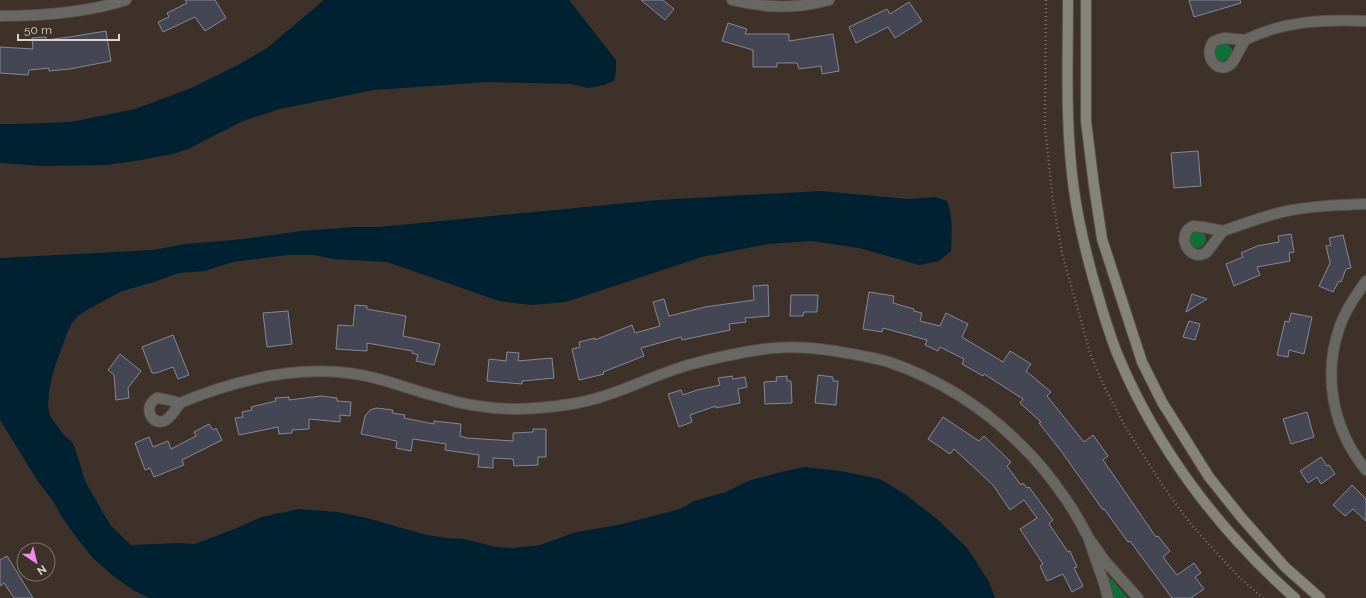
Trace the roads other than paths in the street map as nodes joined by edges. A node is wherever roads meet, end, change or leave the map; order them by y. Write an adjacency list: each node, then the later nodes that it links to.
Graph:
1 (126, 0): 6 (street)
2 (732, 0): 3 (street)
3 (829, 0)
4 (1068, 0): 17 (street)
5 (1086, 0): 18 (street)
6 (0, 16)
7 (1366, 21): 8 (street)
8 (1246, 40)
9 (1366, 204): 10 (street)
10 (1223, 231)
11 (1366, 281): 13 (street)
12 (180, 403): 14 (street)
13 (1366, 470)
14 (1088, 537): 15 (street); 16 (street)
15 (1108, 598)
16 (1138, 598)
17 (1295, 598)
18 (1320, 598)

